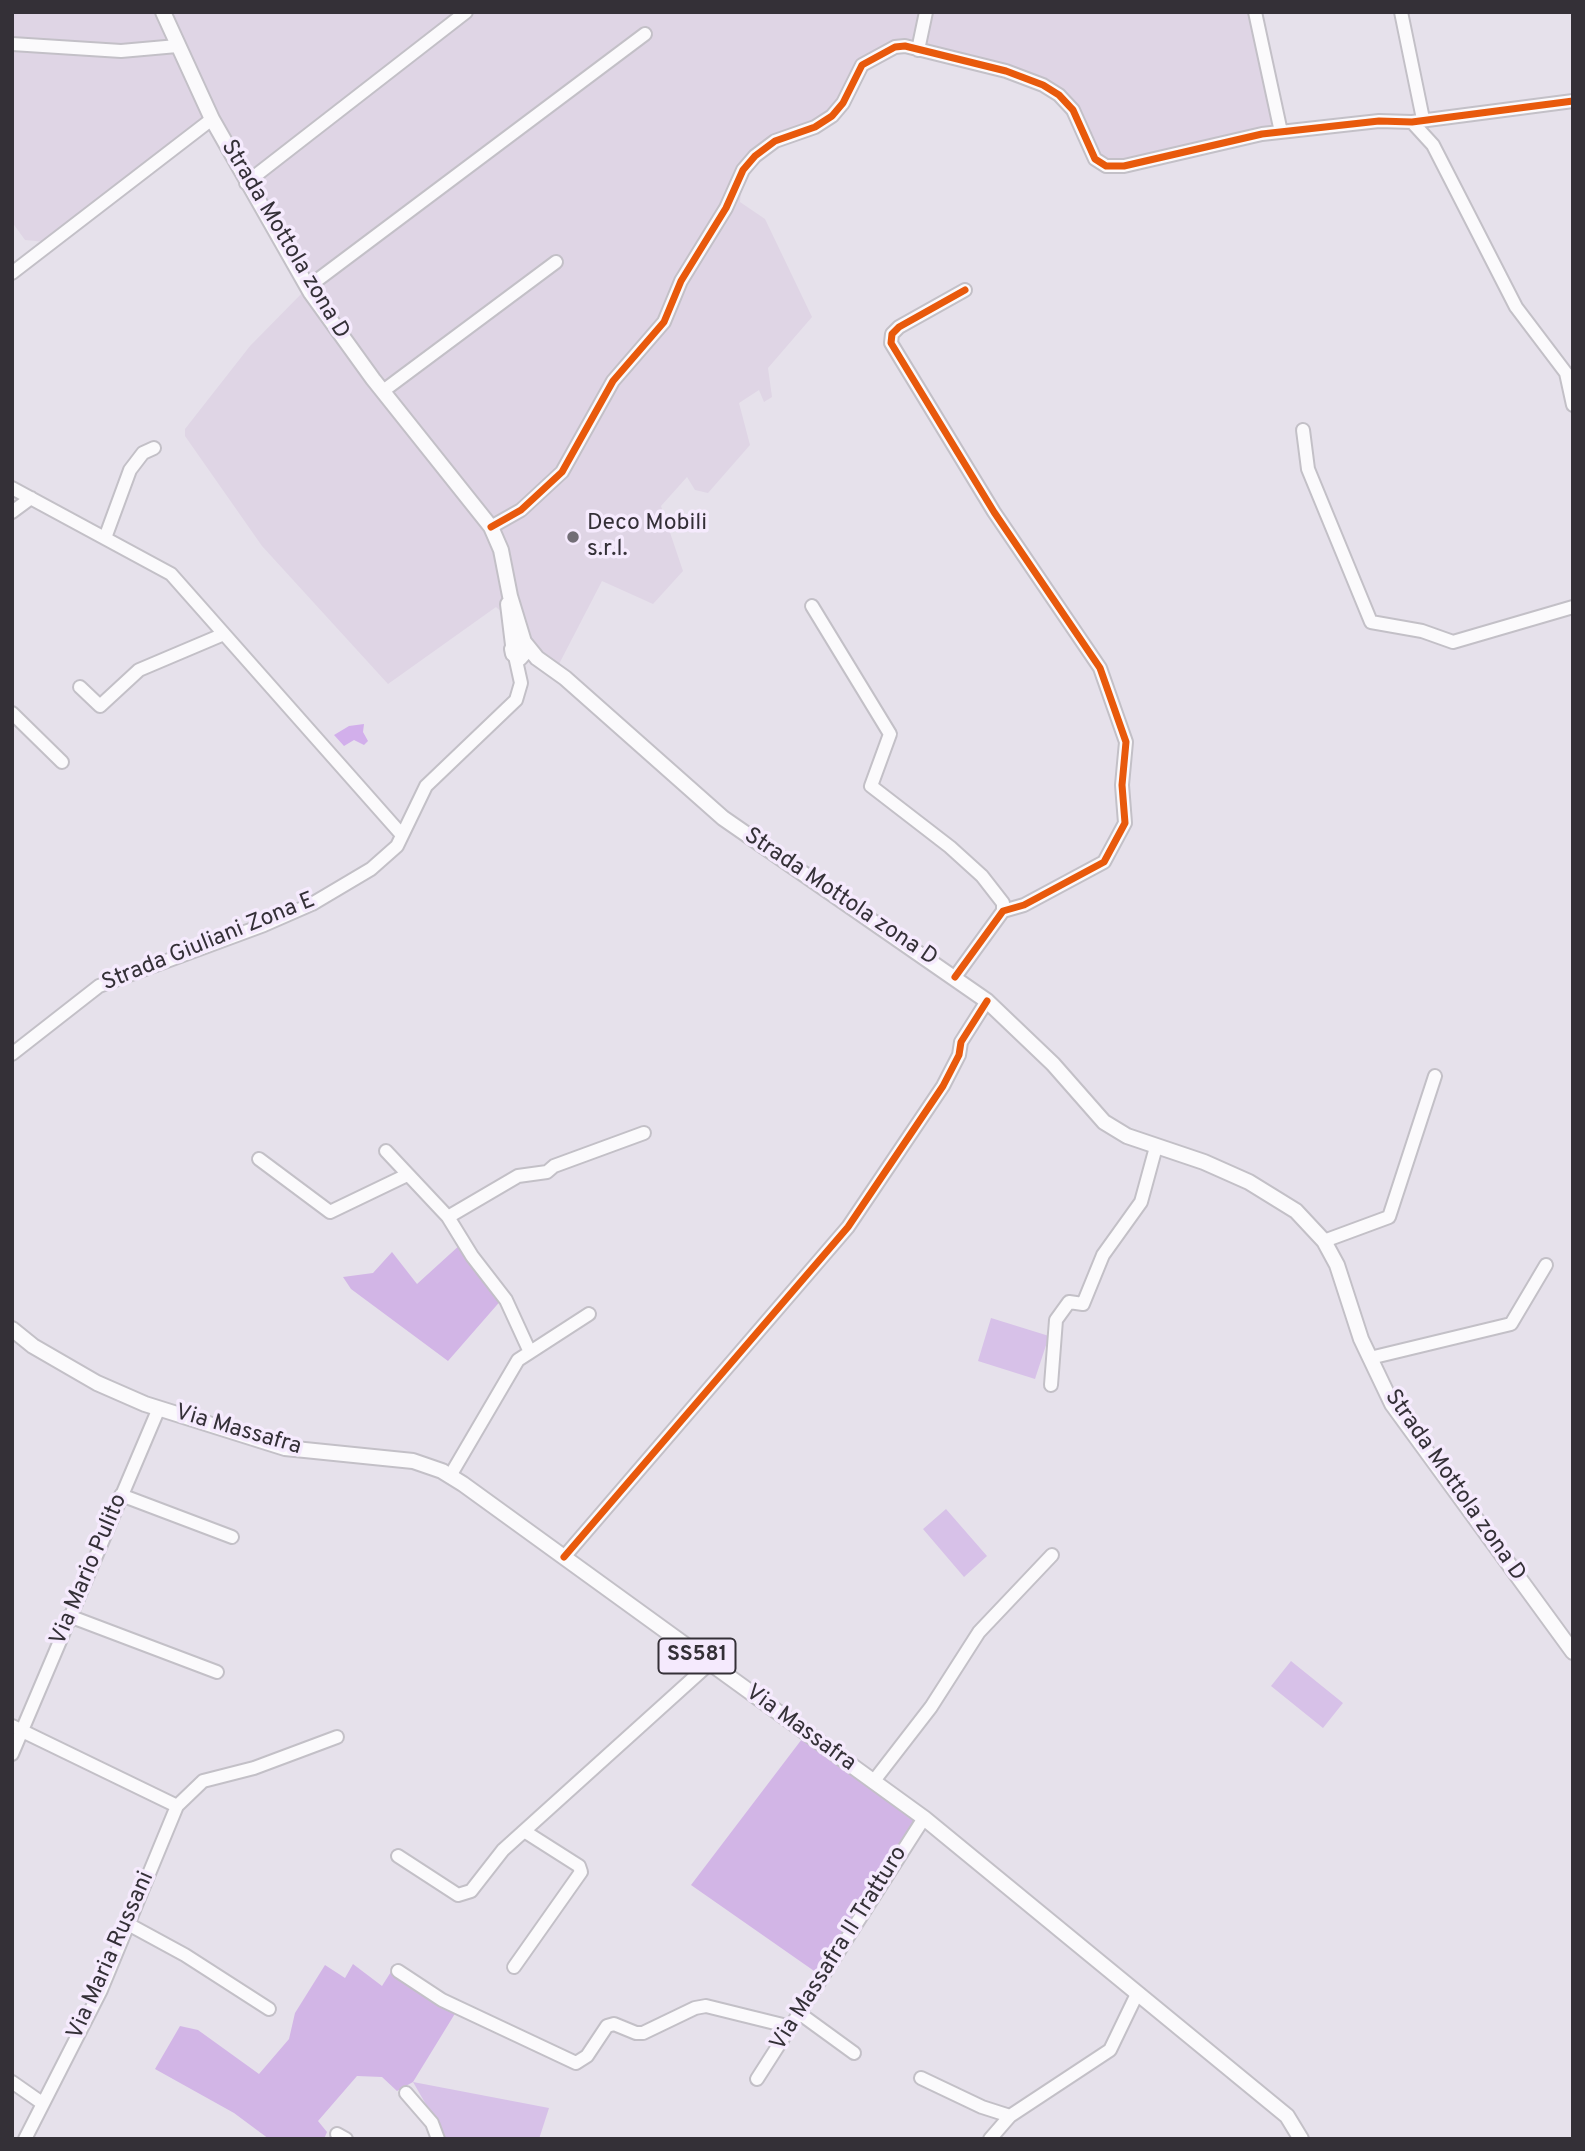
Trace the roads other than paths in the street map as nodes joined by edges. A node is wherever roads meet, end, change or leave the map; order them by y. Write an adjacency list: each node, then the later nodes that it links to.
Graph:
1 (163, 12): 8 (main road, Strada Mottola zona D)
2 (466, 12): 14 (street)
3 (926, 12): 9 (street)
4 (1255, 12): 13 (street)
5 (1401, 12): 12 (street)
6 (645, 34): 17 (street)
7 (12, 44): 8 (street)
8 (177, 46): 11 (main road, Strada Mottola zona D)
9 (918, 50): 13 (street); 26 (street)
10 (1573, 101): 12 (street)
11 (212, 119): 14 (main road, Strada Mottola zona D); 16 (street)
12 (1417, 120): 13 (street); 20 (street)
13 (1282, 132)
14 (246, 183): 17 (main road, Strada Mottola zona D)
15 (556, 262): 19 (street)
16 (12, 273)
17 (308, 287): 19 (main road, Strada Mottola zona D)
18 (965, 290): 36 (street)
19 (383, 391): 26 (main road, Strada Mottola zona D)
20 (1573, 405)
21 (1303, 430): 29 (street)
22 (154, 448): 27 (street)
23 (12, 488): 24 (street)
24 (31, 499): 25 (street); 27 (street)
25 (12, 512)
26 (491, 527): 31 (main road, Strada Mottola zona D)
27 (105, 538): 30 (street)
28 (812, 606): 36 (street)
29 (1573, 607)
30 (224, 634): 32 (street); 35 (street)
31 (521, 653): 35 (street, Strada Giuliani Zona E); 37 (main road, Strada Mottola zona D)
32 (80, 687)
33 (12, 713): 34 (street)
34 (62, 762)
35 (402, 835): 39 (street, Strada Giuliani Zona E)
36 (1003, 911): 37 (street)
37 (956, 977): 38 (main road, Strada Mottola zona D)
38 (987, 1001): 42 (main road, Strada Mottola zona D); 59 (street)
39 (14, 1050)
40 (1434, 1076): 47 (street)
41 (643, 1133): 46 (street)
42 (1156, 1147): 47 (main road, Strada Mottola zona D); 53 (street)
43 (386, 1151): 45 (street)
44 (260, 1159): 45 (street)
45 (407, 1175): 46 (street)
46 (448, 1217): 51 (street)
47 (1324, 1241): 52 (main road, Strada Mottola zona D)
48 (1546, 1265): 52 (street)
49 (589, 1314): 51 (street)
50 (12, 1329): 54 (main road, Via Massafra / SS581)
51 (529, 1350): 55 (street)
52 (1370, 1359): 61 (main road, Strada Mottola zona D)
53 (1051, 1385)
54 (159, 1408): 55 (main road, Via Massafra / SS581); 56 (street, Via Mario Pulito)
55 (450, 1476): 59 (main road, Via Massafra / SS581)
56 (121, 1495): 57 (street); 60 (street, Via Mario Pulito)
57 (232, 1537)
58 (1052, 1555): 67 (street)
59 (564, 1557): 62 (main road, Via Massafra / SS581)
60 (69, 1616): 63 (street); 64 (street, Via Mario Pulito)
61 (1573, 1652)
62 (709, 1664): 67 (main road, Via Massafra / SS581); 70 (street)
63 (217, 1672)
64 (17, 1729): 66 (street, Via Mario Pulito); 68 (street)
65 (337, 1737): 68 (street)
66 (12, 1754)
67 (873, 1782): 69 (main road, Via Massafra / SS581)
68 (177, 1806): 72 (street, Via Maria Russani)
69 (924, 1818): 75 (main road, Via Massafra / SS581); 77 (street, Via Massafra II Tratturo)
70 (524, 1831): 71 (street); 73 (street)
71 (398, 1856)
72 (128, 1924): 76 (street); 84 (street, Via Maria Russani)
73 (514, 1967)
74 (398, 1972): 78 (street)
75 (1137, 1994): 85 (street); 86 (main road, Via Massafra / SS581)
76 (269, 2009)
77 (799, 2013): 78 (street, Via Massafra II Tratturo); 79 (street)
78 (791, 2027): 81 (street, Via Massafra II Tratturo)
79 (854, 2053)
80 (921, 2078): 85 (street)
81 (757, 2079)
82 (12, 2082): 84 (street)
83 (406, 2093): 88 (street)
84 (42, 2103): 87 (street, Via Maria Russani)
85 (1010, 2116): 89 (street)
86 (1296, 2137)
87 (25, 2139)
88 (438, 2139)
89 (990, 2139)

